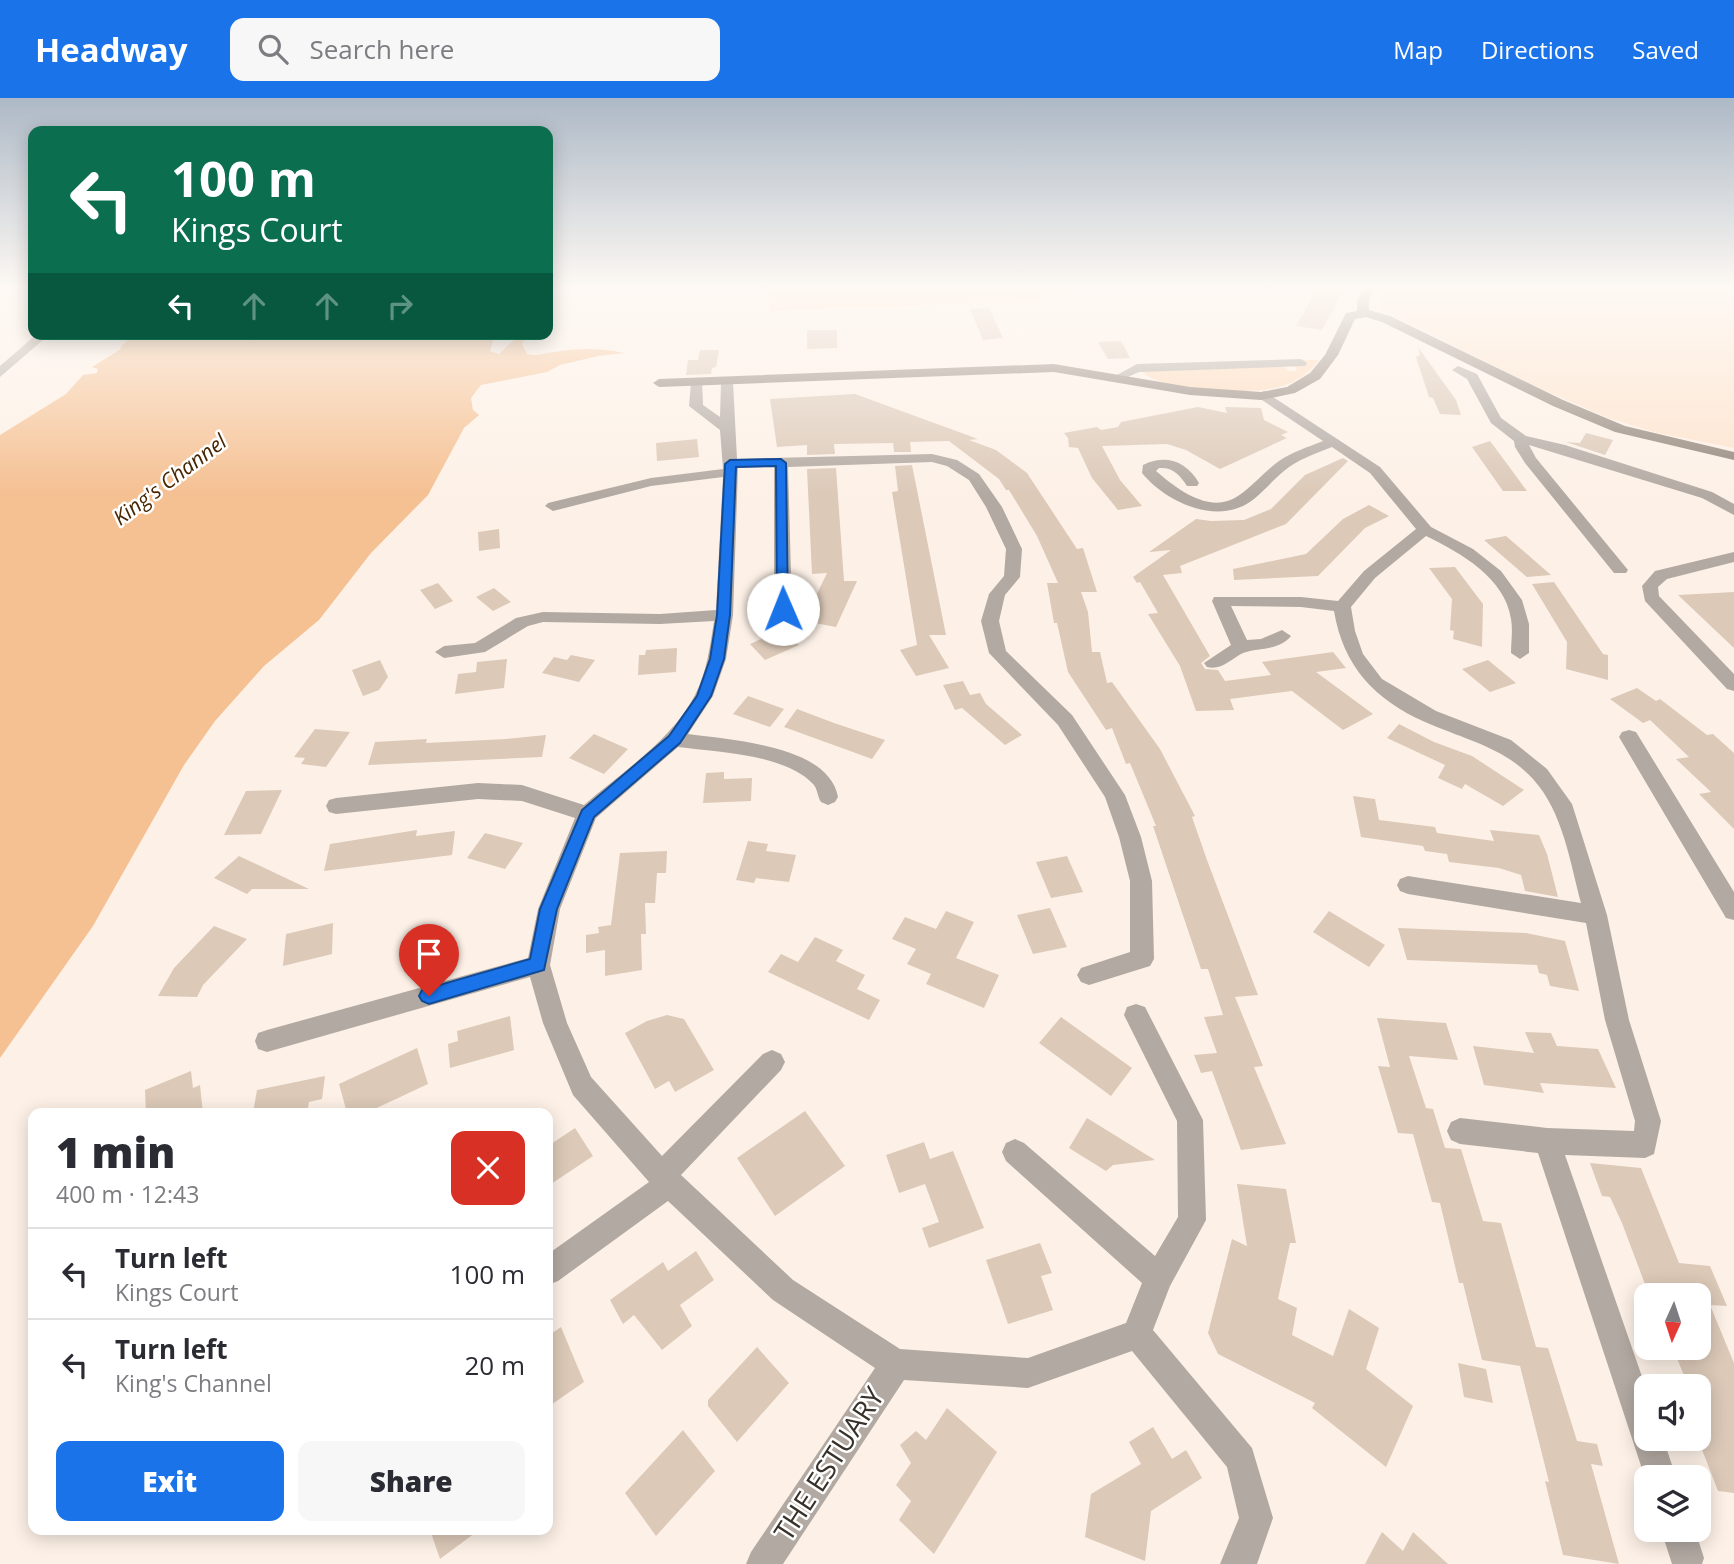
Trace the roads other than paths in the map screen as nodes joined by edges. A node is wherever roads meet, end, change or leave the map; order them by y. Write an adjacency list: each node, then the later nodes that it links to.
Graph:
1 (16, 358): 6 (street)
2 (1330, 358): 11 (street)
3 (1468, 358): 15 (street)
4 (1301, 363): 7 (street)
5 (1458, 370): 13 (street)
6 (0, 373)
7 (1121, 376): 8 (street); 11 (street)
8 (727, 382): 10 (street); 12 (street)
9 (659, 383): 10 (street)
10 (697, 383): 12 (street)
11 (1264, 395): 14 (street)
12 (727, 428): 17 (street)
13 (1521, 439): 20 (street); 23 (street)
14 (1334, 442): 18 (street); 21 (street)
15 (1734, 456)
16 (781, 463): 17 (street); 25 (street); 42 (street)
17 (731, 468): 19 (street); 26 (street)
18 (1192, 483)
19 (553, 506)
20 (1734, 510)
21 (1425, 530): 24 (street); 30 (street)
22 (1734, 557): 32 (street)
23 (1619, 570)
24 (1342, 607): 28 (street); 40 (street)
25 (783, 609)
26 (724, 615): 29 (street); 34 (street)
27 (1282, 636): 28 (street)
28 (1241, 647): 31 (street)
29 (444, 652)
30 (1520, 653)
31 (1213, 663)
32 (1734, 685)
33 (1629, 737): 39 (street)
34 (674, 739): 35 (street); 37 (street)
35 (828, 797)
36 (336, 806): 37 (street)
37 (587, 814): 41 (street)
38 (1408, 885): 40 (street)
39 (1734, 911)
40 (1596, 915): 47 (street)
41 (538, 965): 44 (street); 49 (street)
42 (1089, 975)
43 (1136, 1015): 51 (street)
44 (267, 1041)
45 (772, 1062): 49 (street)
46 (1460, 1131): 47 (street)
47 (1547, 1141): 54 (street)
48 (1015, 1152): 51 (street)
49 (666, 1180): 50 (street); 53 (street, THE ESTUARY)
50 (553, 1267)
51 (1158, 1278): 52 (street)
52 (1137, 1334): 53 (street, THE ESTUARY); 56 (street)
53 (896, 1364): 55 (street, THE ESTUARY)
54 (1634, 1399)
55 (763, 1564)
56 (1237, 1564)

